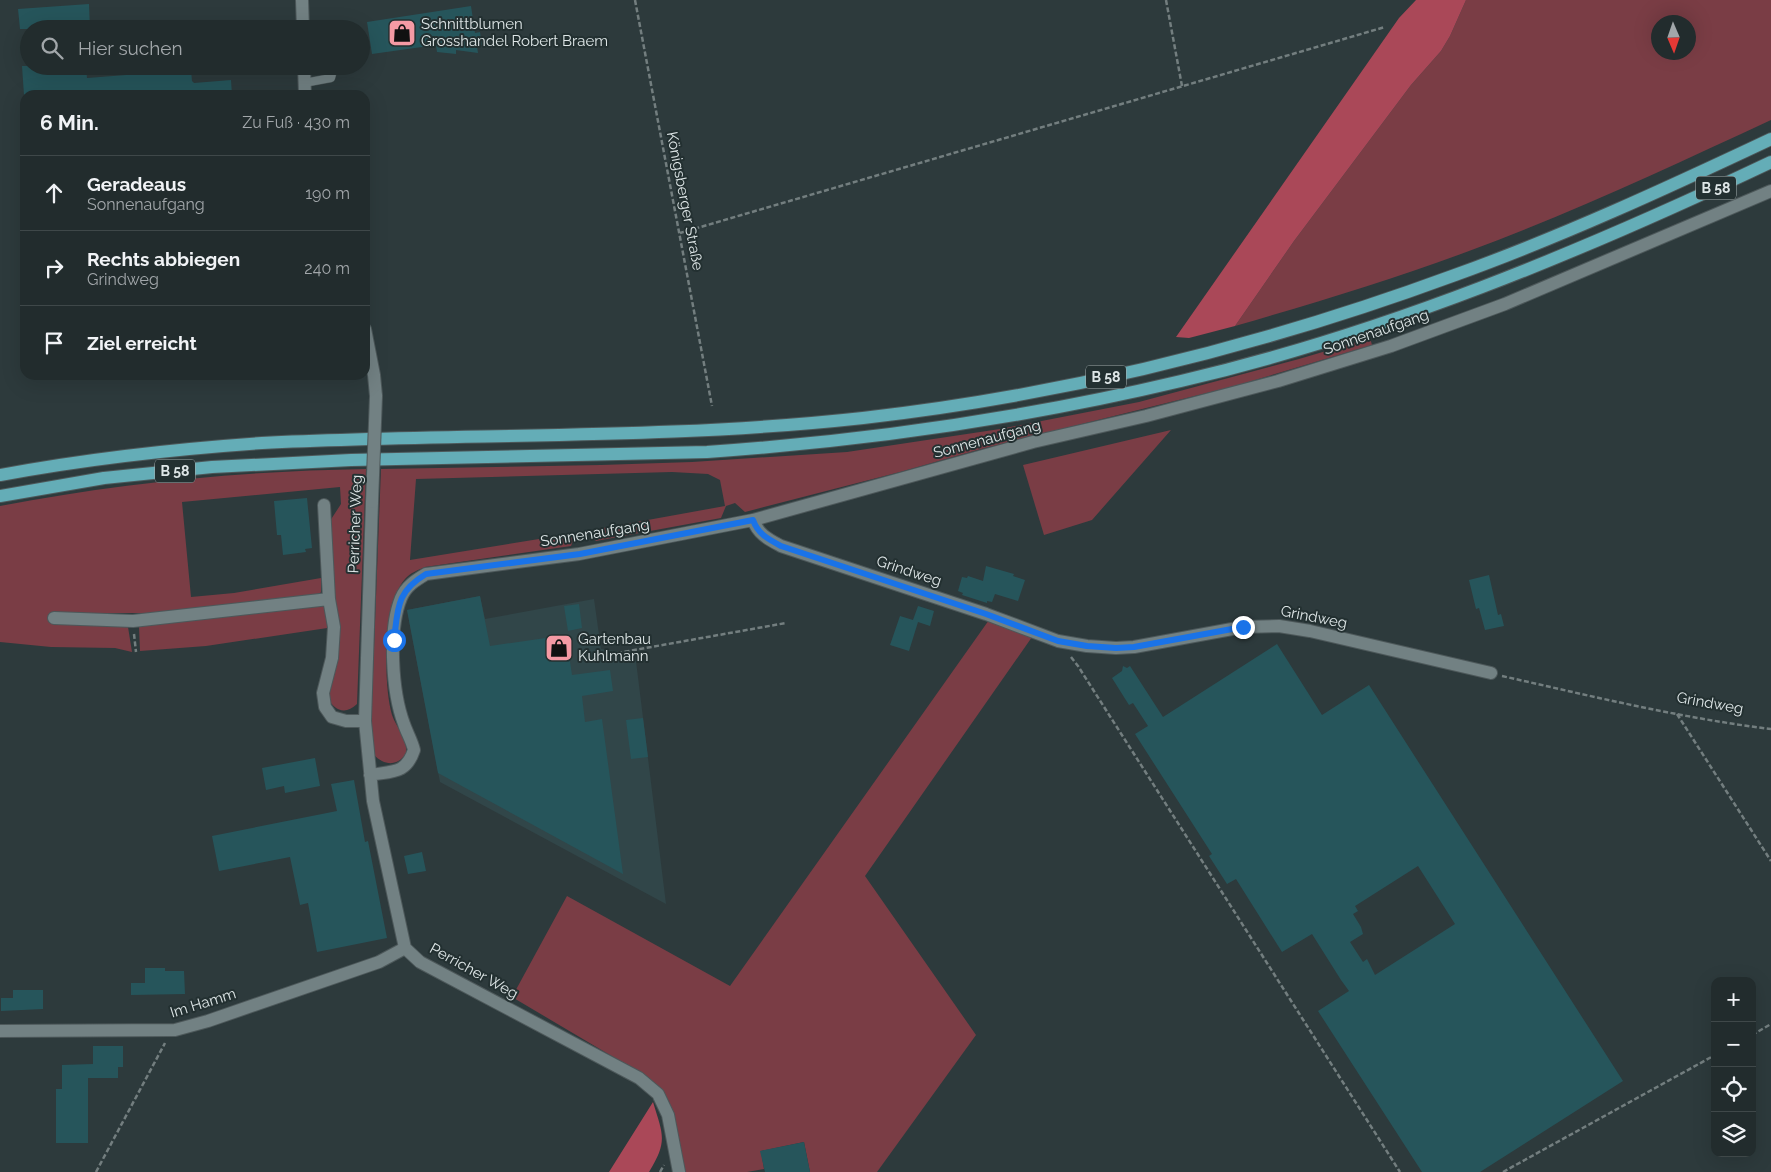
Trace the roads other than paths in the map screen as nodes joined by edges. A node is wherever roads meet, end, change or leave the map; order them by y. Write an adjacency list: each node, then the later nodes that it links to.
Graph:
1 (302, 0): 2 (street)
2 (303, 20)
3 (304, 75): 5 (street)
4 (332, 75): 5 (lane)
5 (305, 89)
6 (1771, 139): 10 (main road, B 58)
7 (1771, 162): 11 (main road, B 58)
8 (1771, 191): 13 (street, Sonnenaufgang)
9 (370, 355): 17 (street, Perricher Weg, bridge)
10 (0, 475)
11 (0, 496)
12 (324, 505): 14 (street, Perricher Weg)
13 (753, 520): 16 (street, Grindweg); 18 (street, Sonnenaufgang)
14 (328, 599): 15 (street); 17 (street, Perricher Weg)
15 (54, 618)
16 (1491, 674)
17 (365, 721): 18 (street, Perricher Weg)
18 (370, 775): 19 (street, Perricher Weg)
19 (405, 948): 20 (street, Im Hamm); 21 (street, Perricher Weg)
20 (0, 1031)
21 (679, 1172)

